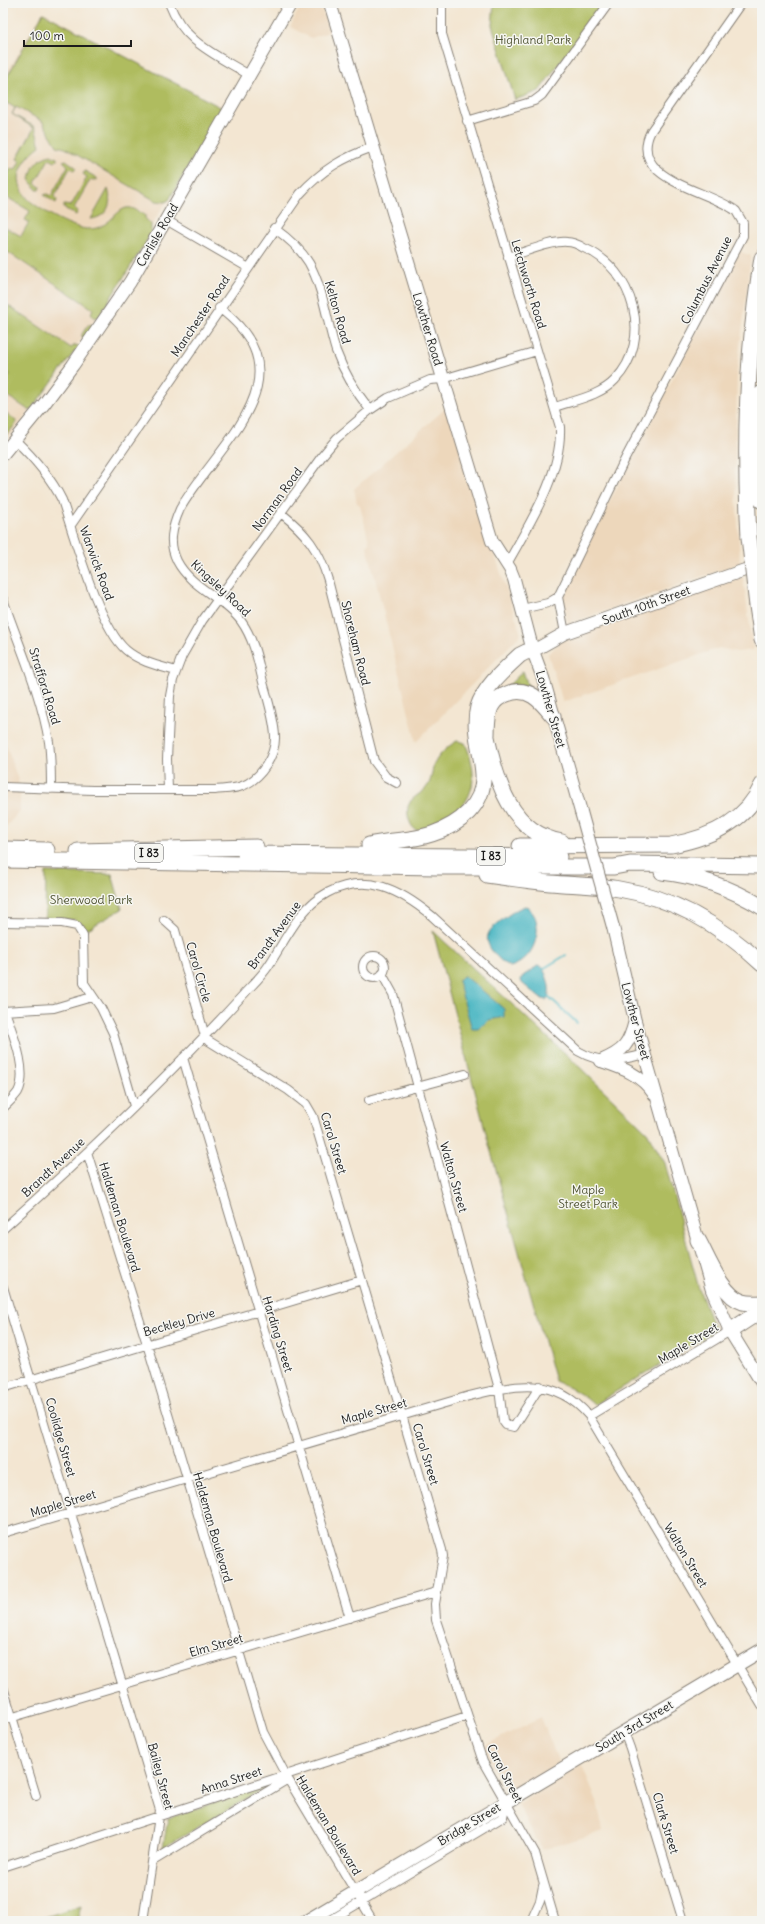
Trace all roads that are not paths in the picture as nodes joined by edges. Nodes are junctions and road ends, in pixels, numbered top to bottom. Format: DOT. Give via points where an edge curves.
graph roads {
  1 [pos="169,3"];
  2 [pos="292,3"];
  3 [pos="330,3"];
  4 [pos="442,3"];
  5 [pos="609,3"];
  6 [pos="741,3"];
  7 [pos="249,75"];
  8 [pos="467,121"];
  9 [pos="373,147"];
  10 [pos="166,220"];
  11 [pos="274,228"];
  12 [pos="508,257"];
  13 [pos="762,258"];
  14 [pos="247,268"];
  15 [pos="219,308"];
  16 [pos="537,350"];
  17 [pos="443,379"];
  18 [pos="762,393"];
  19 [pos="554,407"];
  20 [pos="370,410"];
  21 [pos="15,440"];
  22 [pos="3,454"];
  23 [pos="762,501"];
  24 [pos="281,513"];
  25 [pos="71,525"];
  26 [pos="507,564"];
  27 [pos="762,564"];
  28 [pos="558,597"];
  29 [pos="3,598"];
  30 [pos="218,600"];
  31 [pos="522,609"];
  32 [pos="759,619"];
  33 [pos="565,633"];
  34 [pos="762,640"];
  35 [pos="533,651"];
  36 [pos="176,671"];
  37 [pos="553,716"];
  38 [pos="487,735"];
  39 [pos="397,783"];
  40 [pos="762,785"];
  41 [pos="51,786"];
  42 [pos="3,787"];
  43 [pos="168,790"];
  44 [pos="369,845"];
  45 [pos="586,845"];
  46 [pos="3,849"];
  47 [pos="78,851"];
  48 [pos="762,858"];
  49 [pos="3,861"];
  50 [pos="762,866"];
  51 [pos="438,867"];
  52 [pos="614,867"];
  53 [pos="762,907"];
  54 [pos="164,920"];
  55 [pos="3,922"];
  56 [pos="762,964"];
  57 [pos="382,974"];
  58 [pos="92,997"];
  59 [pos="4,1011"];
  60 [pos="635,1020"];
  61 [pos="205,1037"];
  62 [pos="645,1054"];
  63 [pos="183,1058"];
  64 [pos="601,1061"];
  65 [pos="466,1074"];
  66 [pos="418,1087"];
  67 [pos="369,1100"];
  68 [pos="658,1101"];
  69 [pos="134,1106"];
  70 [pos="3,1108"];
  71 [pos="87,1152"];
  72 [pos="3,1229"];
  73 [pos="698,1240"];
  74 [pos="362,1280"];
  75 [pos="3,1287"];
  76 [pos="762,1303"];
  77 [pos="762,1310"];
  78 [pos="259,1311"];
  79 [pos="730,1331"];
  80 [pos="147,1344"];
  81 [pos="31,1379"];
  82 [pos="762,1383"];
  83 [pos="540,1386"];
  84 [pos="3,1388"];
  85 [pos="499,1389"];
  86 [pos="402,1415"];
  87 [pos="589,1416"];
  88 [pos="299,1445"];
  89 [pos="186,1479"];
  90 [pos="71,1513"];
  91 [pos="3,1533"];
  92 [pos="436,1592"];
  93 [pos="350,1618"];
  94 [pos="762,1650"];
  95 [pos="238,1651"];
  96 [pos="738,1664"];
  97 [pos="122,1686"];
  98 [pos="3,1687"];
  99 [pos="762,1706"];
  100 [pos="467,1716"];
  101 [pos="12,1718"];
  102 [pos="3,1720"];
  103 [pos="624,1732"];
  104 [pos="287,1777"];
  105 [pos="36,1796"];
  106 [pos="506,1802"];
  107 [pos="160,1816"];
  108 [pos="153,1860"];
  109 [pos="3,1867"];
  110 [pos="543,1884"];
  111 [pos="358,1897"];
  112 [pos="143,1921"];
  113 [pos="307,1921"];
  114 [pos="329,1921"];
  115 [pos="373,1921"];
  116 [pos="531,1921"];
  117 [pos="555,1921"];
  118 [pos="683,1921"];
  1 -- 7 [label="street" via="178,23 192,40"];
  2 -- 7 [label="main road, Carlisle Road"];
  3 -- 9 [label="main road, Lowther Road"];
  4 -- 8 [label="street, Letchworth Road" via="442,34"];
  5 -- 8 [label="street" via="542,95 534,101"];
  6 -- 28 [label="street, Columbus Avenue" via="651,131 646,146 648,160 658,172 736,211 743,223 743,236 625,459"];
  7 -- 10 [label="main road, Carlisle Road"];
  8 -- 12 [label="street, Letchworth Road"];
  9 -- 11 [label="street, Manchester Road" via="342,160 320,174 300,194"];
  9 -- 17 [label="main road, Lowther Road"];
  10 -- 14 [label="street"];
  10 -- 21 [label="main road, Carlisle Road" via="104,321"];
  11 -- 14 [label="street, Manchester Road"];
  11 -- 20 [label="street, Kelton Road" via="294,244 309,262 342,367"];
  12 -- 16 [label="street, Letchworth Road"];
  12 -- 19 [label="street" via="559,242 572,243 604,259 621,278 631,298 635,313 635,339 621,374 602,391"];
  13 -- 32 [label="highway, bridge" via="750,346 745,460 749,537"];
  14 -- 15 [label="street, Manchester Road"];
  15 -- 25 [label="street, Manchester Road"];
  15 -- 30 [label="street, Kingsley Road" via="237,322 250,338 258,365 258,388 244,419 180,509 174,521 171,542 182,570"];
  16 -- 17 [label="street, Norman Road"];
  16 -- 19 [label="street, Letchworth Road"];
  17 -- 20 [label="street, Norman Road" via="430,380 388,398"];
  17 -- 26 [label="main road, Lowther Road" via="492,541"];
  18 -- 23 [label="highway"];
  19 -- 26 [label="street, Letchworth Road" via="559,422 560,439 556,462 546,488"];
  20 -- 24 [label="street, Norman Road" via="330,445"];
  21 -- 22 [label="main road, Carlisle Road"];
  21 -- 25 [label="street, Warwick Road" via="38,463 56,488"];
  24 -- 30 [label="street, Norman Road"];
  24 -- 39 [label="street, Shoreham Road" via="307,536 319,554 328,580 374,761 386,777"];
  25 -- 36 [label="street, Warwick Road" via="99,605 118,641 125,649 144,660"];
  26 -- 31 [label="main road, Lowther Road"];
  27 -- 33 [label="main road, South 10th Street"];
  28 -- 31 [label="street" via="548,603"];
  28 -- 33 [label="street"];
  29 -- 41 [label="street, Strafford Road" via="37,694 46,728"];
  30 -- 36 [label="street, Norman Road" via="192,638"];
  30 -- 43 [label="street, Kingsley Road" via="239,618 252,639 274,727 273,751 264,769 243,786 215,790"];
  31 -- 35 [label="main road, Lowther Road"];
  32 -- 34 [label="highway"];
  33 -- 35 [label="main road, South 10th Street"];
  35 -- 37 [label="main road, Lowther Street"];
  35 -- 38 [label="highway" via="490,697 483,717"];
  35 -- 44 [label="highway" via="517,658 490,686 478,707 477,735 483,779 481,793 473,809 457,822 433,834"];
  36 -- 43 [label="street, Norman Road" via="169,705"];
  37 -- 38 [label="highway" via="540,700 529,693 510,692 500,696 491,706"];
  37 -- 60 [label="main road, Lowther Street, bridge" via="581,812"];
  38 -- 45 [label="highway" via="504,793 512,811 519,819 536,833 548,838"];
  40 -- 45 [label="highway" via="746,809 732,821 704,837 671,845"];
  41 -- 42 [label="street, Kingsley Road"];
  41 -- 43 [label="street, Kingsley Road"];
  44 -- 45 [label="highway"];
  44 -- 47 [label="highway"];
  46 -- 47 [label="highway, I 83"];
  47 -- 48 [label="highway, I 83"];
  49 -- 51 [label="highway, I 83"];
  50 -- 52 [label="highway" via="630,864"];
  51 -- 52 [label="highway, I 83"];
  51 -- 56 [label="highway" via="541,882 619,889 640,894 698,916 734,939"];
  52 -- 53 [label="highway, I 83" via="623,871 654,871 696,878 735,892"];
  54 -- 61 [label="street, Carol Circle" via="174,930"];
  55 -- 58 [label="street" via="62,923 77,926 84,940 84,983"];
  57 -- 66 [label="street, Walton Street" via="392,994"];
  58 -- 59 [label="street" via="54,1008"];
  58 -- 69 [label="street" via="101,1008 113,1033"];
  59 -- 70 [label="street" via="17,1049 21,1075 17,1093"];
  60 -- 62 [label="main road, Lowther Street"];
  60 -- 64 [label="main road" via="627,1044 622,1050"];
  61 -- 63 [label="street, Brandt Avenue"];
  61 -- 64 [label="street, Brandt Avenue" via="265,971 289,932 313,902 339,888 367,884 389,888 414,901 578,1052"];
  61 -- 74 [label="street, Carol Street" via="288,1090 309,1107"];
  62 -- 64 [label="street, Brandt Avenue"];
  62 -- 68 [label="main road, Lowther Street"];
  63 -- 69 [label="street, Brandt Avenue"];
  63 -- 78 [label="street, Harding Street"];
  64 -- 68 [label="main road" via="634,1074 647,1084"];
  65 -- 66 [label="street"];
  66 -- 67 [label="street"];
  66 -- 85 [label="street, Walton Street"];
  68 -- 73 [label="main road, Lowther Street"];
  69 -- 71 [label="street, Brandt Avenue"];
  71 -- 72 [label="street, Brandt Avenue"];
  71 -- 80 [label="street, Haldeman Boulevard"];
  73 -- 76 [label="highway" via="724,1287 733,1296 742,1302"];
  73 -- 79 [label="main road, Lowther Street" via="712,1290"];
  74 -- 78 [label="street, Beckley Drive"];
  74 -- 86 [label="street, Carol Street"];
  75 -- 81 [label="street, Coolidge Street"];
  77 -- 79 [label="highway"];
  78 -- 80 [label="street, Beckley Drive"];
  78 -- 88 [label="street, Harding Street"];
  79 -- 82 [label="main road, Lowther Street"];
  79 -- 87 [label="street, Maple Street"];
  80 -- 81 [label="street, Beckley Drive"];
  80 -- 89 [label="street, Haldeman Boulevard"];
  81 -- 84 [label="street, Beckley Drive"];
  81 -- 90 [label="street, Coolidge Street"];
  83 -- 85 [label="street, Maple Street"];
  83 -- 85 [label="street, Walton Street" via="514,1426 510,1427 503,1421"];
  83 -- 87 [label="street, Maple Street" via="566,1396"];
  85 -- 86 [label="street, Maple Street"];
  86 -- 88 [label="street, Maple Street"];
  86 -- 92 [label="street, Carol Street" via="442,1550"];
  87 -- 96 [label="street, Walton Street"];
  88 -- 89 [label="street, Maple Street"];
  88 -- 93 [label="street, Harding Street"];
  89 -- 90 [label="street, Maple Street"];
  89 -- 95 [label="street, Haldeman Boulevard"];
  90 -- 91 [label="street, Maple Street"];
  90 -- 97 [label="street, Coolidge Street"];
  92 -- 93 [label="street, Elm Street"];
  92 -- 100 [label="street, Carol Street" via="436,1620"];
  93 -- 95 [label="street, Elm Street"];
  94 -- 96 [label="main road, South 3rd Street"];
  95 -- 97 [label="street, Elm Street"];
  95 -- 104 [label="street, Haldeman Boulevard" via="263,1732"];
  96 -- 99 [label="street, Walton Street"];
  96 -- 103 [label="main road, South 3rd Street"];
  97 -- 101 [label="street, Elm Street"];
  97 -- 107 [label="street, Bailey Street"];
  98 -- 101 [label="street"];
  100 -- 104 [label="street, Anna Street"];
  100 -- 106 [label="street, Carol Street" via="483,1762"];
  101 -- 102 [label="street, Elm Street"];
  101 -- 105 [label="street"];
  103 -- 106 [label="main road, South 3rd Street"];
  103 -- 118 [label="street, Clark Street"];
  104 -- 107 [label="street, Anna Street"];
  104 -- 108 [label="street, Anna Street"];
  104 -- 111 [label="street, Haldeman Boulevard"];
  106 -- 110 [label="street, Carol Street" via="535,1853"];
  106 -- 111 [label="main road, Bridge Street"];
  107 -- 108 [label="street, Bailey Street"];
  107 -- 109 [label="street, Anna Street"];
  108 -- 112 [label="street, Bailey Street"];
  110 -- 116 [label="street" via="540,1901"];
  110 -- 117 [label="street, Carol Street"];
  111 -- 113 [label="main road, Bridge Street"];
  111 -- 114 [label="street, Bridge Street"];
  111 -- 115 [label="street, Haldeman Boulevard"];
}
